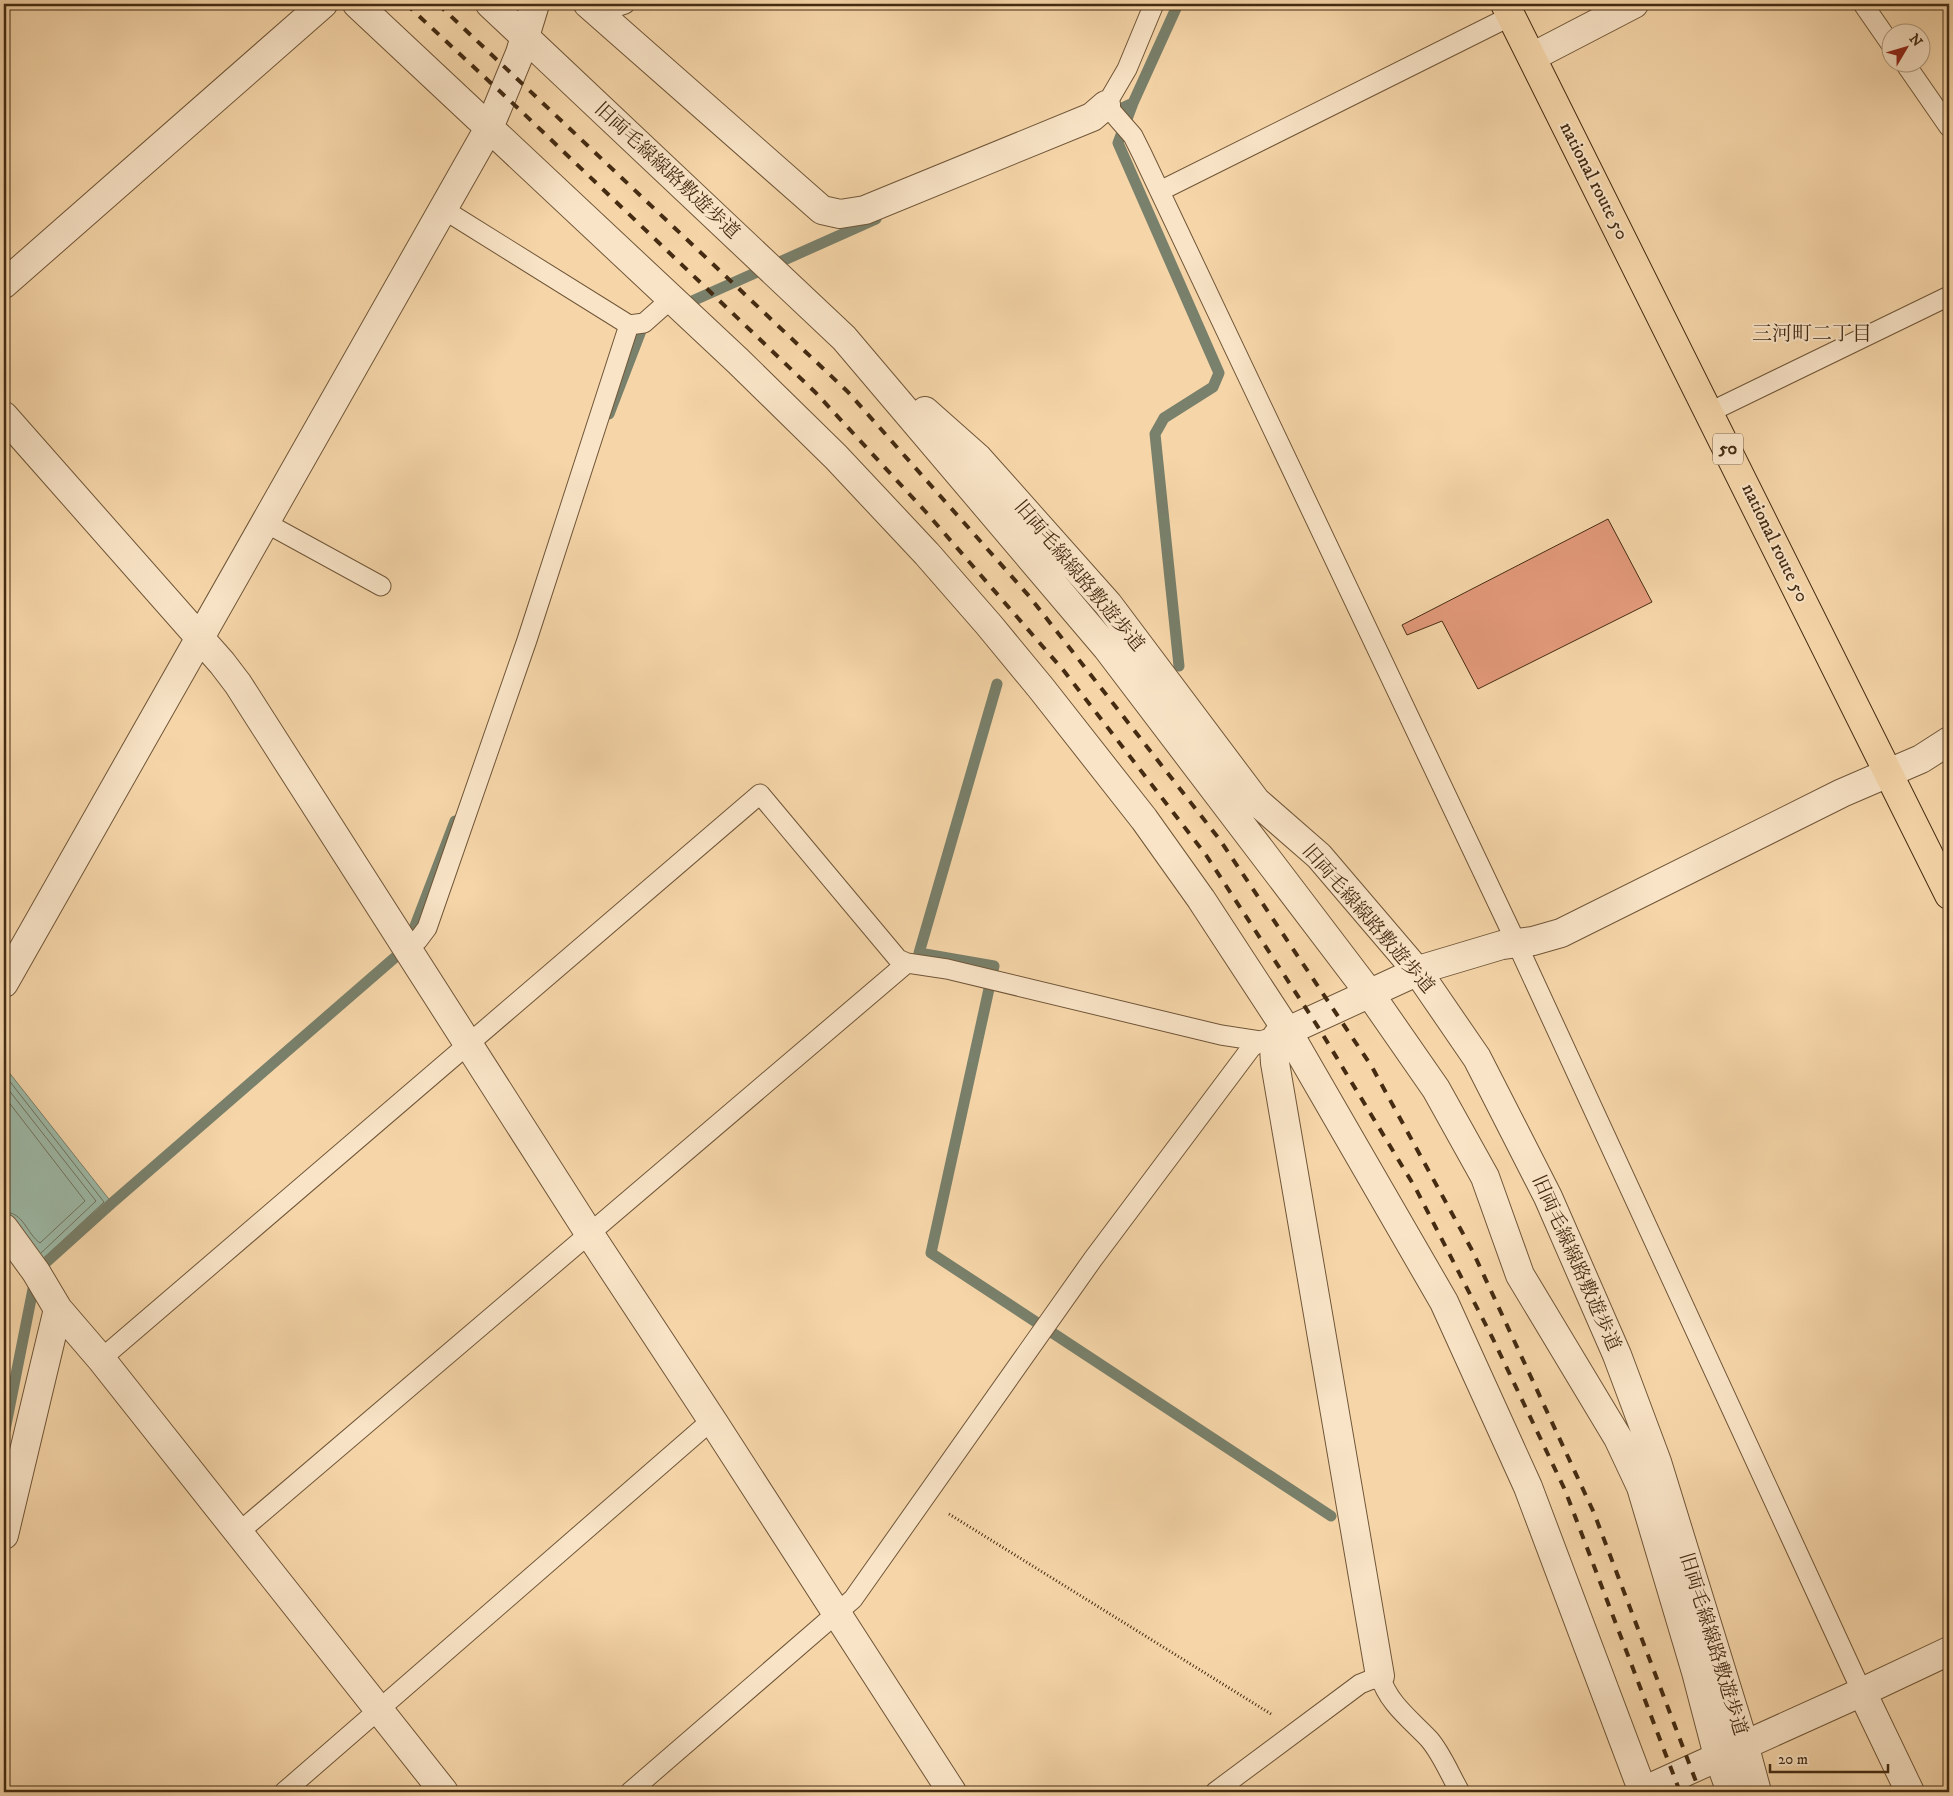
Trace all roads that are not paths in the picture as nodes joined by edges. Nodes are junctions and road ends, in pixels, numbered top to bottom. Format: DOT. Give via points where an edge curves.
graph roads {
  1 [pos="323,4"];
  2 [pos="358,4"];
  3 [pos="490,4"];
  4 [pos="535,4"];
  5 [pos="1154,4"];
  6 [pos="1634,4"];
  7 [pos="1863,4"];
  8 [pos="606,9"];
  9 [pos="1508,10"];
  10 [pos="1880,29"];
  11 [pos="525,36"];
  12 [pos="1532,56"];
  13 [pos="1911,72"];
  14 [pos="1106,105"];
  15 [pos="1949,127"];
  16 [pos="489,128"];
  17 [pos="1160,191"];
  18 [pos="443,209"];
  19 [pos="4,284"];
  20 [pos="1949,296"];
  21 [pos="671,299"];
  22 [pos="629,325"];
  23 [pos="844,338"];
  24 [pos="1710,412"];
  25 [pos="4,416"];
  26 [pos="266,523"];
  27 [pos="381,586"];
  28 [pos="200,638"];
  29 [pos="1949,742"];
  30 [pos="1889,771"];
  31 [pos="1949,895"];
  32 [pos="1517,944"];
  33 [pos="407,947"];
  34 [pos="907,964"];
  35 [pos="1418,972"];
  36 [pos="4,983"];
  37 [pos="1370,994"];
  38 [pos="1275,1036"];
  39 [pos="470,1045"];
  40 [pos="4,1228"];
  41 [pos="589,1233"];
  42 [pos="58,1309"];
  43 [pos="101,1359"];
  44 [pos="712,1420"];
  45 [pos="238,1533"];
  46 [pos="4,1535"];
  47 [pos="837,1614"];
  48 [pos="1949,1651"];
  49 [pos="1380,1676"];
  50 [pos="1862,1692"];
  51 [pos="378,1710"];
  52 [pos="1744,1744"];
  53 [pos="1718,1756"];
  54 [pos="284,1792"];
  55 [pos="444,1792"];
  56 [pos="630,1792"];
  57 [pos="952,1792"];
  58 [pos="1215,1792"];
  59 [pos="1460,1792"];
  60 [pos="1642,1792"];
  61 [pos="1731,1792"];
  62 [pos="1757,1792"];
  63 [pos="1910,1792"];
  1 -- 19 [label="street"];
  2 -- 16 [label="street"];
  3 -- 11 [label="street, 旧両毛線線路敷遊歩道"];
  4 -- 11 [label="street"];
  5 -- 14 [label="lane" via="1126,69"];
  6 -- 12 [label="street"];
  7 -- 10 [label="lane"];
  8 -- 14 [label="street" via="822,210 840,214 864,210 1083,121"];
  9 -- 12 [label="highway, national route 50 / 50"];
  9 -- 17 [label="lane"];
  11 -- 16 [label="street"];
  11 -- 23 [label="street, 旧両毛線線路敷遊歩道"];
  12 -- 24 [label="highway, national route 50 / 50"];
  13 -- 15 [label="lane"];
  14 -- 17 [label="lane" via="1133,136"];
  16 -- 18 [label="street"];
  16 -- 21 [label="street"];
  17 -- 32 [label="lane"];
  18 -- 22 [label="lane"];
  18 -- 26 [label="street"];
  20 -- 24 [label="lane"];
  21 -- 22 [label="lane" via="644,323"];
  21 -- 38 [label="street" via="836,457 926,554 1041,688 1144,819 1206,907"];
  22 -- 33 [label="lane" via="527,640 427,928 418,940"];
  23 -- 35 [label="street, 旧両毛線線路敷遊歩道" via="978,458 1108,604 1256,801 1319,856"];
  23 -- 37 [label="street, 旧両毛線線路敷遊歩道" via="1107,648"];
  24 -- 30 [label="highway, national route 50 / 50"];
  25 -- 28 [label="street"];
  26 -- 27 [label="lane"];
  26 -- 28 [label="street"];
  28 -- 33 [label="street" via="254,707"];
  28 -- 36 [label="street"];
  29 -- 30 [label="street" via="1921,759"];
  30 -- 31 [label="highway, national route 50 / 50"];
  30 -- 32 [label="street" via="1561,933"];
  32 -- 35 [label="street" via="1502,945"];
  32 -- 50 [label="lane"];
  33 -- 39 [label="street"];
  34 -- 38 [label="lane" via="947,969 1221,1036"];
  34 -- 39 [label="lane" via="898,959 760,794"];
  34 -- 41 [label="lane"];
  35 -- 37 [label="street"];
  35 -- 52 [label="street, 旧両毛線線路敷遊歩道" via="1477,1058 1548,1197 1617,1355 1657,1462"];
  37 -- 38 [label="street"];
  37 -- 53 [label="street, 旧両毛線線路敷遊歩道" via="1436,1089 1485,1178 1520,1275 1618,1438 1641,1487"];
  38 -- 47 [label="lane" via="1251,1048 1093,1259 853,1599"];
  38 -- 49 [label="street" via="1275,1063"];
  38 -- 60 [label="street" via="1444,1302 1528,1487"];
  39 -- 41 [label="street"];
  39 -- 43 [label="lane"];
  40 -- 42 [label="street"];
  41 -- 44 [label="street"];
  41 -- 45 [label="lane"];
  42 -- 43 [label="street"];
  42 -- 46 [label="street"];
  43 -- 45 [label="street"];
  44 -- 47 [label="street"];
  44 -- 51 [label="lane"];
  45 -- 51 [label="street"];
  47 -- 56 [label="lane"];
  47 -- 57 [label="street"];
  48 -- 50 [label="street"];
  49 -- 58 [label="lane" via="1360,1684"];
  49 -- 59 [label="lane" via="1394,1703 1430,1740"];
  50 -- 52 [label="street"];
  50 -- 63 [label="street"];
  51 -- 54 [label="lane"];
  51 -- 55 [label="street"];
  52 -- 53 [label="street"];
  52 -- 62 [label="street, 旧両毛線線路敷遊歩道"];
  53 -- 60 [label="street"];
  53 -- 61 [label="street, 旧両毛線線路敷遊歩道"];
}
